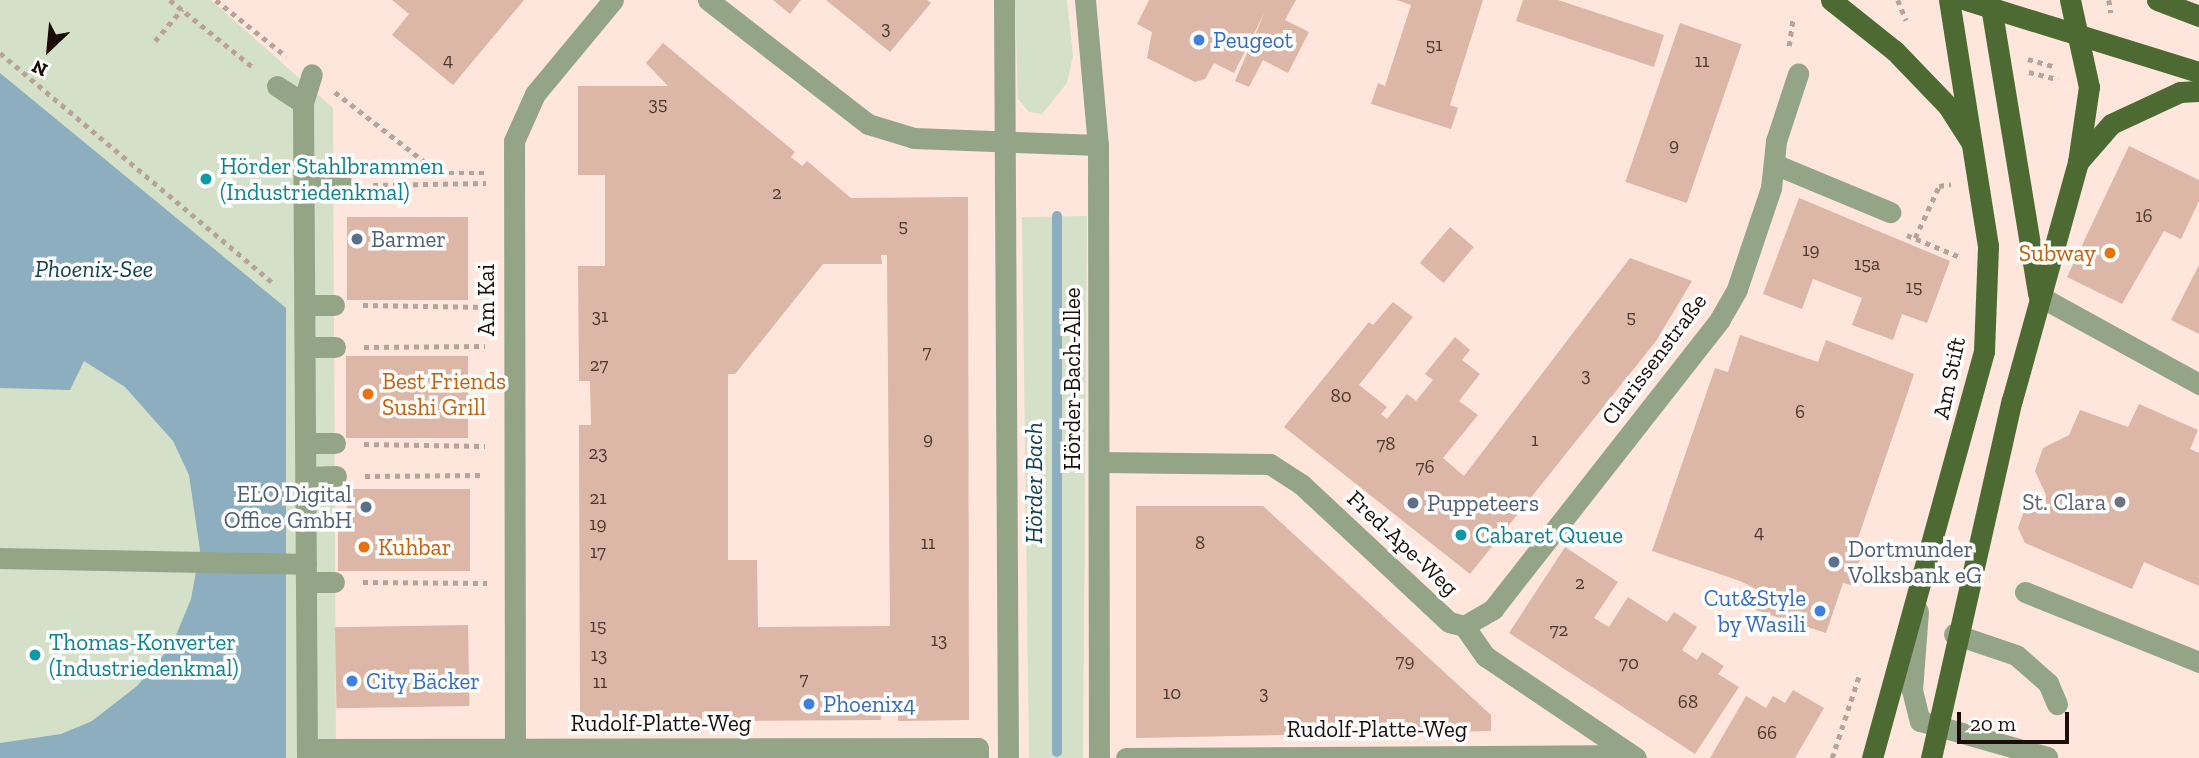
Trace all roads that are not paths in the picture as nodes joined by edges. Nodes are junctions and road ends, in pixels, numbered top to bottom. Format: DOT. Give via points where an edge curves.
graph roads {
  1 [pos="613,0"];
  2 [pos="708,0"];
  3 [pos="1004,0"];
  4 [pos="1085,0"];
  5 [pos="1831,0"];
  6 [pos="1949,0"];
  7 [pos="1966,0"];
  8 [pos="2070,0"];
  9 [pos="2157,0"];
  10 [pos="1991,3"];
  11 [pos="2199,16"];
  12 [pos="2080,31"];
  13 [pos="2199,72"];
  14 [pos="312,74"];
  15 [pos="1798,74"];
  16 [pos="277,86"];
  17 [pos="2199,91"];
  18 [pos="303,103"];
  19 [pos="1000,143"];
  20 [pos="1098,145"];
  21 [pos="1976,150"];
  22 [pos="2078,162"];
  23 [pos="1774,164"];
  24 [pos="305,186"];
  25 [pos="344,186"];
  26 [pos="1891,212"];
  27 [pos="2039,296"];
  28 [pos="306,305"];
  29 [pos="334,305"];
  30 [pos="307,347"];
  31 [pos="335,347"];
  32 [pos="2199,384"];
  33 [pos="307,443"];
  34 [pos="335,443"];
  35 [pos="1099,462"];
  36 [pos="336,476"];
  37 [pos="307,477"];
  38 [pos="0,558"];
  39 [pos="306,573"];
  40 [pos="334,582"];
  41 [pos="1921,584"];
  42 [pos="2025,592"];
  43 [pos="1464,626"];
  44 [pos="1954,635"];
  45 [pos="2199,662"];
  46 [pos="2057,704"];
  47 [pos="1936,727"];
  48 [pos="307,753"];
  49 [pos="515,754"];
  50 [pos="1634,756"];
  51 [pos="2048,757"];
  52 [pos="978,758"];
  53 [pos="1009,758"];
  54 [pos="1099,758"];
  55 [pos="1126,758"];
  56 [pos="1872,758"];
  57 [pos="1931,758"];
  1 -- 49 [label="street, Am Kai" via="535,94 514,141"];
  2 -- 19 [label="street" via="868,124 914,138"];
  3 -- 19 [label="street"];
  4 -- 20 [label="street, Hörder-Bach-Allee"];
  5 -- 21 [label="main road" via="1895,51 1948,106"];
  6 -- 21 [label="main road, Am Stift"];
  7 -- 10 [label="main road"];
  8 -- 12 [label="main road"];
  9 -- 11 [label="main road"];
  10 -- 12 [label="main road"];
  10 -- 27 [label="main road"];
  12 -- 13 [label="main road"];
  12 -- 22 [label="main road" via="2089,87"];
  14 -- 18 [label="street"];
  15 -- 23 [label="street, Clarissenstraße"];
  16 -- 18 [label="street"];
  17 -- 22 [label="main road" via="2171,96 2111,124"];
  18 -- 24 [label="street"];
  19 -- 20 [label="street"];
  19 -- 53 [label="street"];
  20 -- 35 [label="street, Hörder-Bach-Allee"];
  21 -- 41 [label="main road, Am Stift" via="1989,265 1984,351"];
  22 -- 27 [label="main road"];
  23 -- 26 [label="street"];
  23 -- 43 [label="street, Clarissenstraße" via="1737,289 1720,319 1493,610"];
  24 -- 25 [label="street"];
  24 -- 28 [label="street"];
  27 -- 32 [label="street"];
  27 -- 44 [label="main road"];
  28 -- 29 [label="street"];
  28 -- 30 [label="street"];
  30 -- 31 [label="street"];
  30 -- 33 [label="street"];
  33 -- 34 [label="street"];
  33 -- 37 [label="street"];
  35 -- 43 [label="street, Fred-Ape-Weg" via="1270,464 1301,484 1449,622"];
  35 -- 54 [label="street, Hörder-Bach-Allee"];
  36 -- 37 [label="street"];
  37 -- 39 [label="street"];
  38 -- 39 [label="street" via="284,565"];
  39 -- 40 [label="street"];
  39 -- 48 [label="street"];
  41 -- 47 [label="street" via="1912,690 1920,720"];
  41 -- 56 [label="main road, Am Stift"];
  42 -- 45 [label="street"];
  43 -- 50 [label="street, Fred-Ape-Weg" via="1485,656"];
  44 -- 46 [label="street" via="2025,661 2048,683"];
  44 -- 47 [label="main road"];
  47 -- 51 [label="street"];
  47 -- 57 [label="main road"];
  48 -- 49 [label="street, Rudolf-Platte-Weg"];
  49 -- 52 [label="street, Rudolf-Platte-Weg" via="978,748"];
  50 -- 55 [label="street, Rudolf-Platte-Weg"];
}
